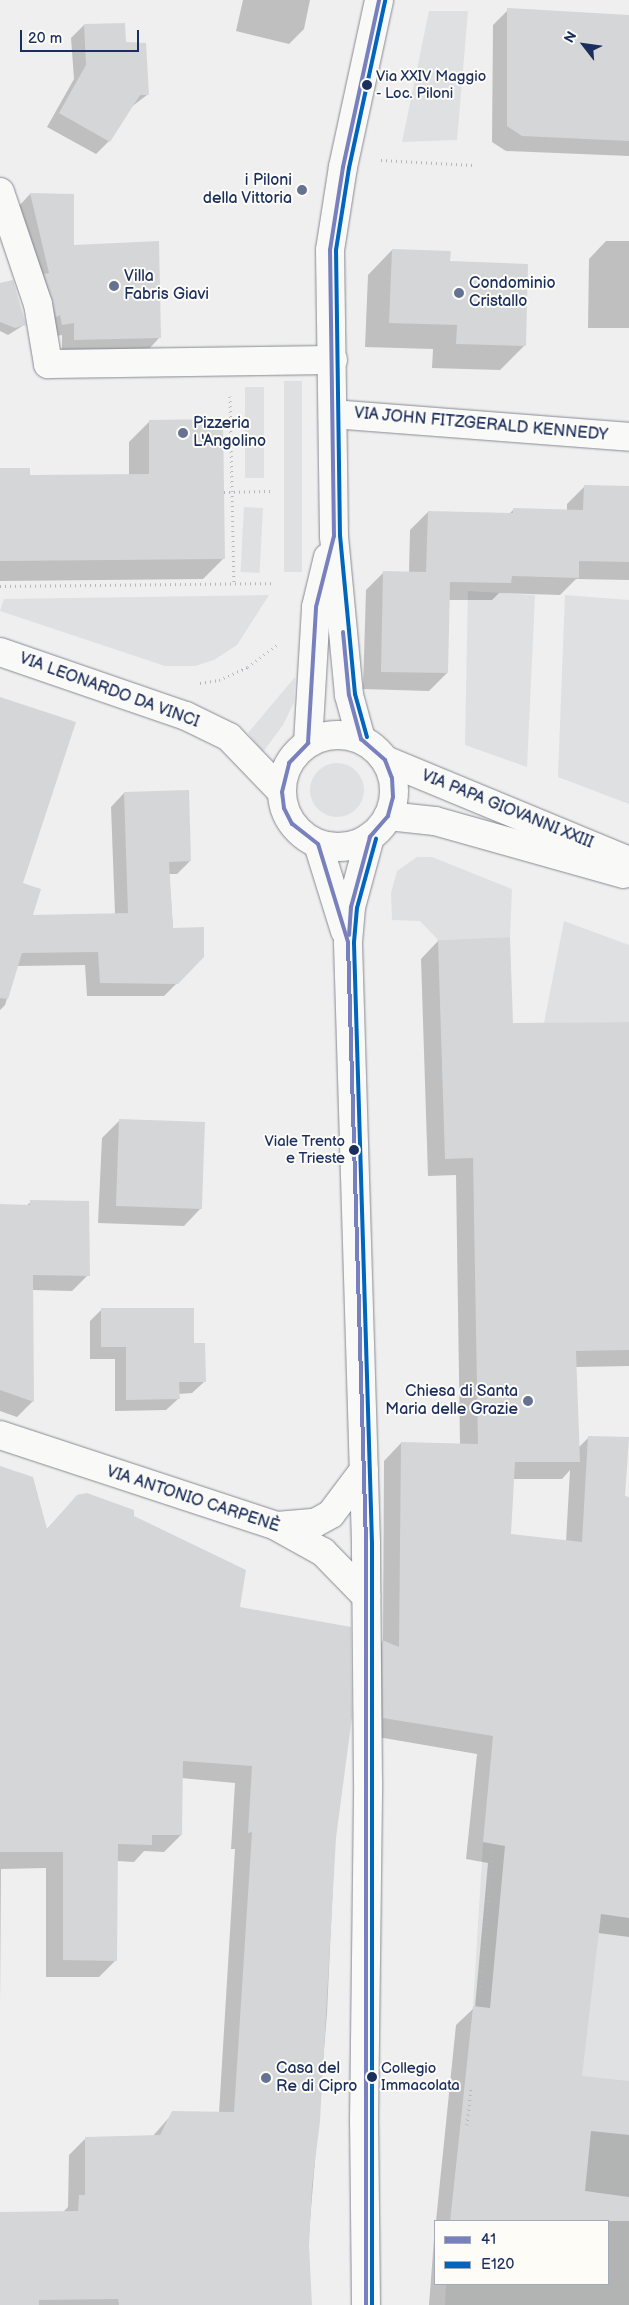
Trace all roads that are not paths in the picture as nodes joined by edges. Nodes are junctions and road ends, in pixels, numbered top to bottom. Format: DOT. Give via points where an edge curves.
graph roads {
  1 [pos="379,0"];
  2 [pos="0,192"];
  3 [pos="333,360"];
  4 [pos="333,414"];
  5 [pos="629,437"];
  6 [pos="334,536"];
  7 [pos="0,652"];
  8 [pos="361,740"];
  9 [pos="308,743"];
  10 [pos="385,760"];
  11 [pos="282,792"];
  12 [pos="388,816"];
  13 [pos="370,836"];
  14 [pos="318,844"];
  15 [pos="629,861"];
  16 [pos="629,875"];
  17 [pos="348,942"];
  18 [pos="0,1435"];
  19 [pos="364,1470"];
  20 [pos="276,1526"];
  21 [pos="366,1596"];
  22 [pos="366,2305"];
  1 -- 3 [label="street" via="343,167 330,250"];
  2 -- 3 [label="street" via="38,304 48,364"];
  3 -- 4 [label="street"];
  4 -- 5 [label="street, VIA JOHN FITZGERALD KENNEDY"];
  4 -- 6 [label="street"];
  6 -- 8 [label="street" via="349,695"];
  6 -- 9 [label="street" via="316,607"];
  7 -- 11 [label="street, VIA LEONARDO DA VINCI" via="186,716 229,737"];
  8 -- 9 [label="street" via="344,735 325,736"];
  8 -- 10 [label="street"];
  9 -- 11 [label="street" via="289,763"];
  10 -- 12 [label="street" via="392,778 393,797"];
  10 -- 15 [label="street, VIA PAPA GIOVANNI XXIII"];
  11 -- 14 [label="street" via="284,808 292,824"];
  12 -- 13 [label="street"];
  12 -- 16 [label="street, VIA PAPA GIOVANNI XXIII" via="435,821"];
  13 -- 14 [label="street" via="344,846"];
  13 -- 17 [label="street" via="351,907"];
  14 -- 17 [label="street"];
  17 -- 19 [label="street"];
  18 -- 20 [label="street, VIA ANTONIO CARPENÈ"];
  19 -- 20 [label="street" via="331,1514 315,1523"];
  19 -- 21 [label="street"];
  20 -- 21 [label="street, VIA ANTONIO CARPENÈ" via="323,1552"];
  21 -- 22 [label="street"];
}
